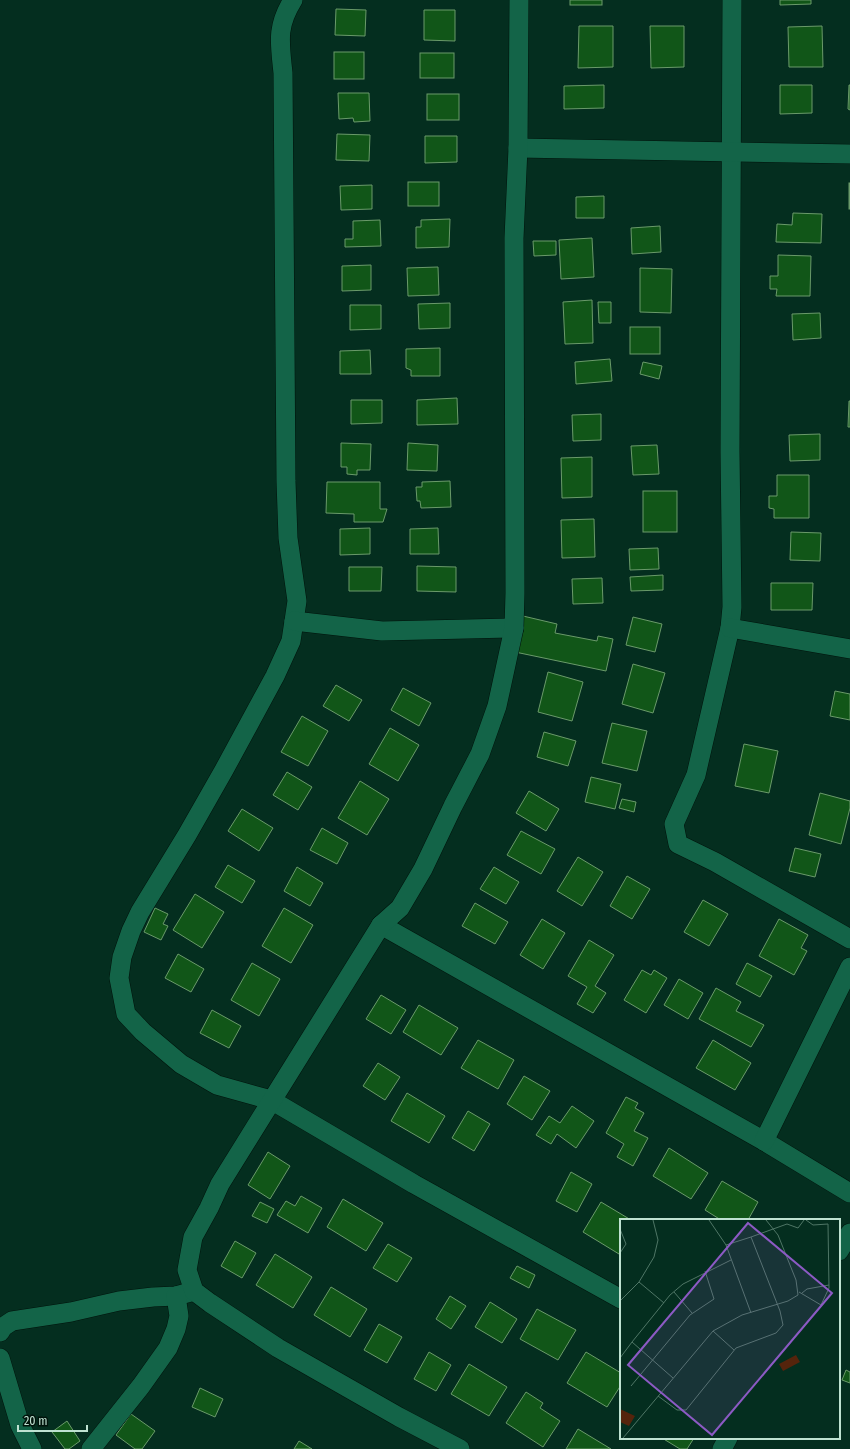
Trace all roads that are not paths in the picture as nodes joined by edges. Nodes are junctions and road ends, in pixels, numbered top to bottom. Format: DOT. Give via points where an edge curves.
graph roads {
  1 [pos="293,0"];
  2 [pos="519,0"];
  3 [pos="732,0"];
  4 [pos="518,148"];
  5 [pos="731,151"];
  6 [pos="850,154"];
  7 [pos="294,621"];
  8 [pos="514,628"];
  9 [pos="730,628"];
  10 [pos="850,649"];
  11 [pos="381,925"];
  12 [pos="850,939"];
  13 [pos="850,967"];
  14 [pos="271,1100"];
  15 [pos="764,1141"];
  16 [pos="850,1192"];
  17 [pos="850,1233"];
  18 [pos="840,1249"];
  19 [pos="194,1291"];
  20 [pos="176,1296"];
  21 [pos="620,1298"];
  22 [pos="0,1332"];
  23 [pos="0,1358"];
  24 [pos="727,1439"];
  25 [pos="32,1449"];
  26 [pos="91,1449"];
  27 [pos="460,1449"];
  28 [pos="722,1449"];
  1 -- 7 [label="street" via="281,25 280,41 283,73 286,481 288,538 297,601"];
  2 -- 4 [label="street"];
  3 -- 5 [label="street"];
  4 -- 5 [label="street"];
  4 -- 8 [label="street" via="514,238"];
  5 -- 6 [label="street"];
  5 -- 9 [label="street"];
  7 -- 8 [label="street" via="382,631"];
  7 -- 14 [label="street" via="291,641 274,676 187,835 140,912 122,957 119,978 126,1014 181,1064 217,1085"];
  8 -- 11 [label="street" via="498,706 480,754 423,870 400,908"];
  9 -- 10 [label="street"];
  9 -- 12 [label="street" via="696,775 674,824 678,844 715,862"];
  11 -- 14 [label="street"];
  11 -- 15 [label="street"];
  13 -- 15 [label="street"];
  14 -- 19 [label="street" via="220,1184 193,1237 187,1270"];
  14 -- 21 [label="street" via="414,1184"];
  15 -- 16 [label="street"];
  17 -- 18 [label="street"];
  19 -- 20 [label="street"];
  19 -- 27 [label="street" via="278,1348"];
  20 -- 22 [label="street" via="153,1296 71,1312 12,1320"];
  20 -- 26 [label="street" via="179,1316 168,1348"];
  23 -- 25 [label="street" via="20,1425"];
  24 -- 28 [label="street"];
}
